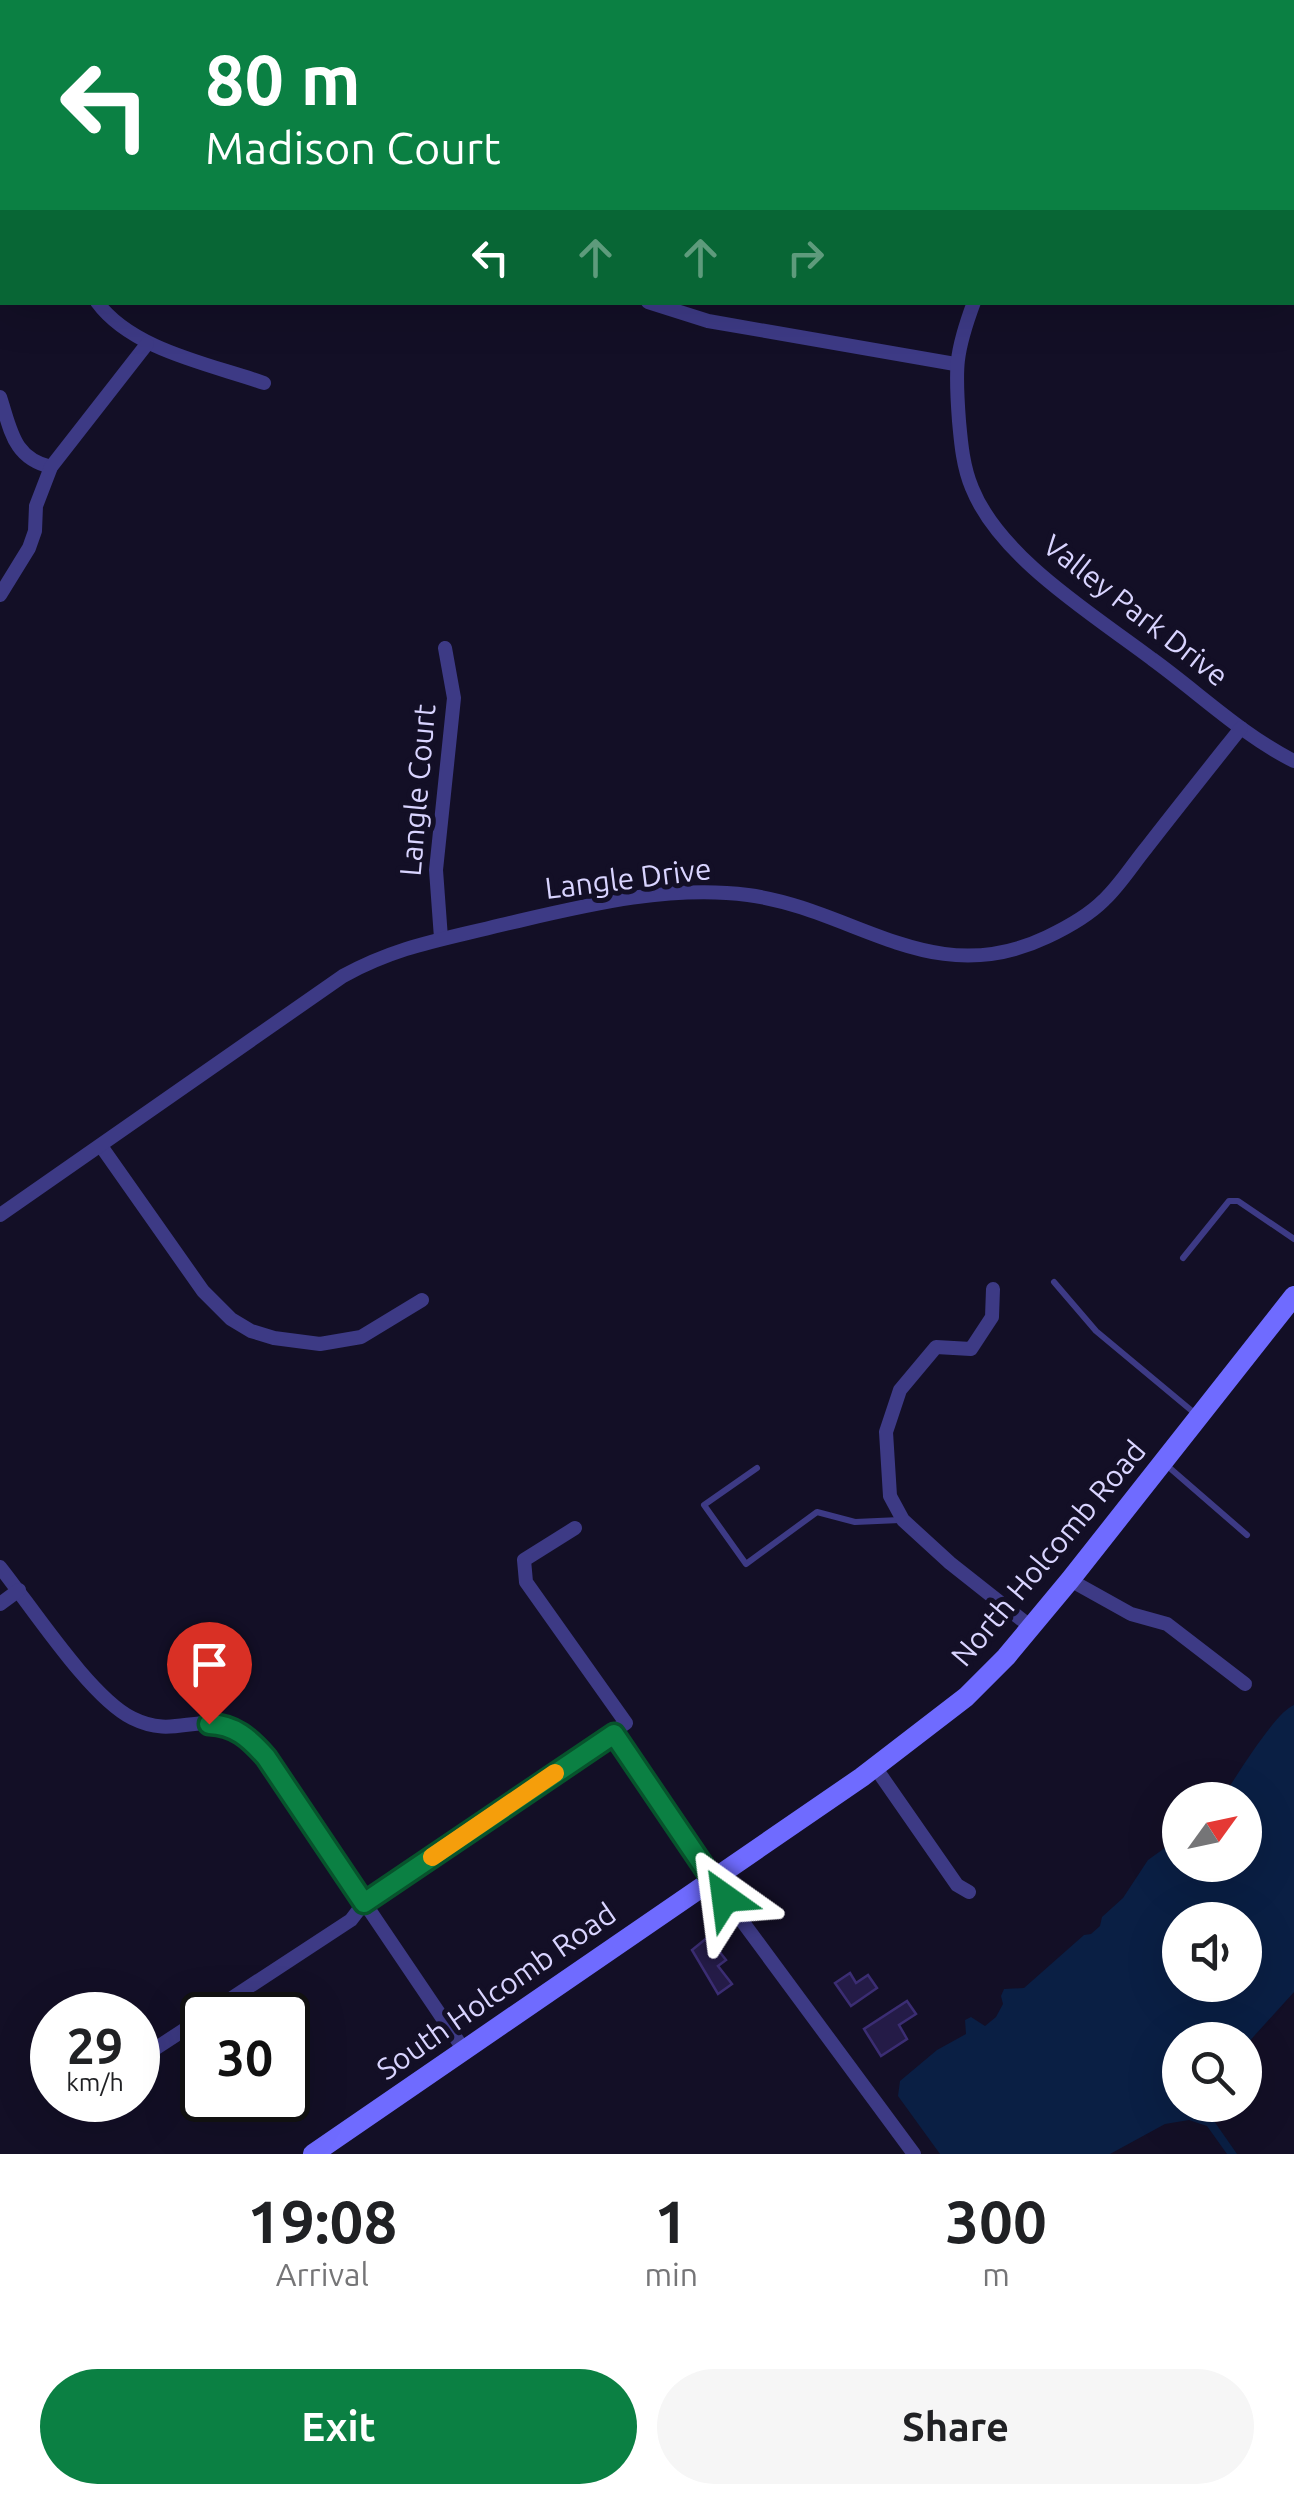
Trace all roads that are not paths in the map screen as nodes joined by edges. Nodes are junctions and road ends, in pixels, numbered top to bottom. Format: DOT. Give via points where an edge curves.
graph roads {
  1 [pos="99,305"];
  2 [pos="658,305"];
  3 [pos="973,305"];
  4 [pos="147,344"];
  5 [pos="955,364"];
  6 [pos="264,384"];
  7 [pos="0,397"];
  8 [pos="50,467"];
  9 [pos="0,594"];
  10 [pos="445,648"];
  11 [pos="1241,728"];
  12 [pos="1294,761"];
  13 [pos="440,938"];
  14 [pos="101,1146"];
  15 [pos="0,1215"];
  16 [pos="1294,1238"];
  17 [pos="1183,1258"];
  18 [pos="1054,1282"];
  19 [pos="994,1290"];
  20 [pos="1294,1296"];
  21 [pos="422,1300"];
  22 [pos="1198,1417"];
  23 [pos="1163,1462"];
  24 [pos="757,1468"];
  25 [pos="903,1520"];
  26 [pos="576,1528"];
  27 [pos="1247,1535"];
  28 [pos="0,1567"];
  29 [pos="1070,1580"];
  30 [pos="19,1590"];
  31 [pos="0,1604"];
  32 [pos="1032,1627"];
  33 [pos="1245,1684"];
  34 [pos="614,1734"];
  35 [pos="875,1767"];
  36 [pos="712,1878"];
  37 [pos="969,1892"];
  38 [pos="364,1903"];
  39 [pos="241,1992"];
  40 [pos="464,2050"];
  41 [pos="314,2154"];
  42 [pos="914,2154"];
  1 -- 4 [label="street"];
  2 -- 5 [label="street"];
  3 -- 5 [label="street, Valley Park Drive"];
  4 -- 6 [label="street"];
  4 -- 8 [label="street"];
  5 -- 11 [label="street, Valley Park Drive" via="961,448 972,490 997,529 1036,570"];
  7 -- 8 [label="street" via="19,448 30,462"];
  8 -- 9 [label="street" via="30,548"];
  10 -- 13 [label="street, Langle Court" via="454,698 436,870"];
  11 -- 12 [label="street, Valley Park Drive"];
  11 -- 13 [label="street, Langle Drive" via="1104,900 1047,938 1010,951 918,952 776,901 717,892 565,910"];
  13 -- 14 [label="street, Langle Drive" via="343,976"];
  14 -- 15 [label="street, Langle Drive"];
  14 -- 21 [label="street" via="203,1291 251,1331 320,1344 361,1337"];
  16 -- 17 [label="lane" via="1228,1201"];
  18 -- 22 [label="lane" via="1096,1331"];
  19 -- 25 [label="street" via="992,1317 971,1349 936,1347 900,1390 886,1432 890,1496"];
  20 -- 22 [label="street, North Holcomb Road"];
  22 -- 23 [label="street, North Holcomb Road"];
  23 -- 27 [label="lane"];
  23 -- 29 [label="street, North Holcomb Road"];
  24 -- 25 [label="lane" via="704,1506 746,1564 817,1512 856,1522"];
  25 -- 32 [label="street"];
  26 -- 34 [label="street" via="524,1560 526,1582 626,1723"];
  28 -- 30 [label="street"];
  29 -- 32 [label="street, North Holcomb Road"];
  29 -- 33 [label="street" via="1131,1614 1166,1624"];
  30 -- 31 [label="street"];
  30 -- 38 [label="street" via="86,1677 127,1716 151,1727 226,1724 248,1738"];
  32 -- 35 [label="street, North Holcomb Road" via="966,1697"];
  34 -- 36 [label="street"];
  34 -- 38 [label="street"];
  35 -- 36 [label="street, North Holcomb Road"];
  35 -- 37 [label="street" via="957,1886"];
  36 -- 40 [label="street, South Holcomb Road"];
  36 -- 42 [label="street"];
  38 -- 39 [label="street" via="351,1920"];
  38 -- 40 [label="street"];
  40 -- 41 [label="street, South Holcomb Road"];
}
